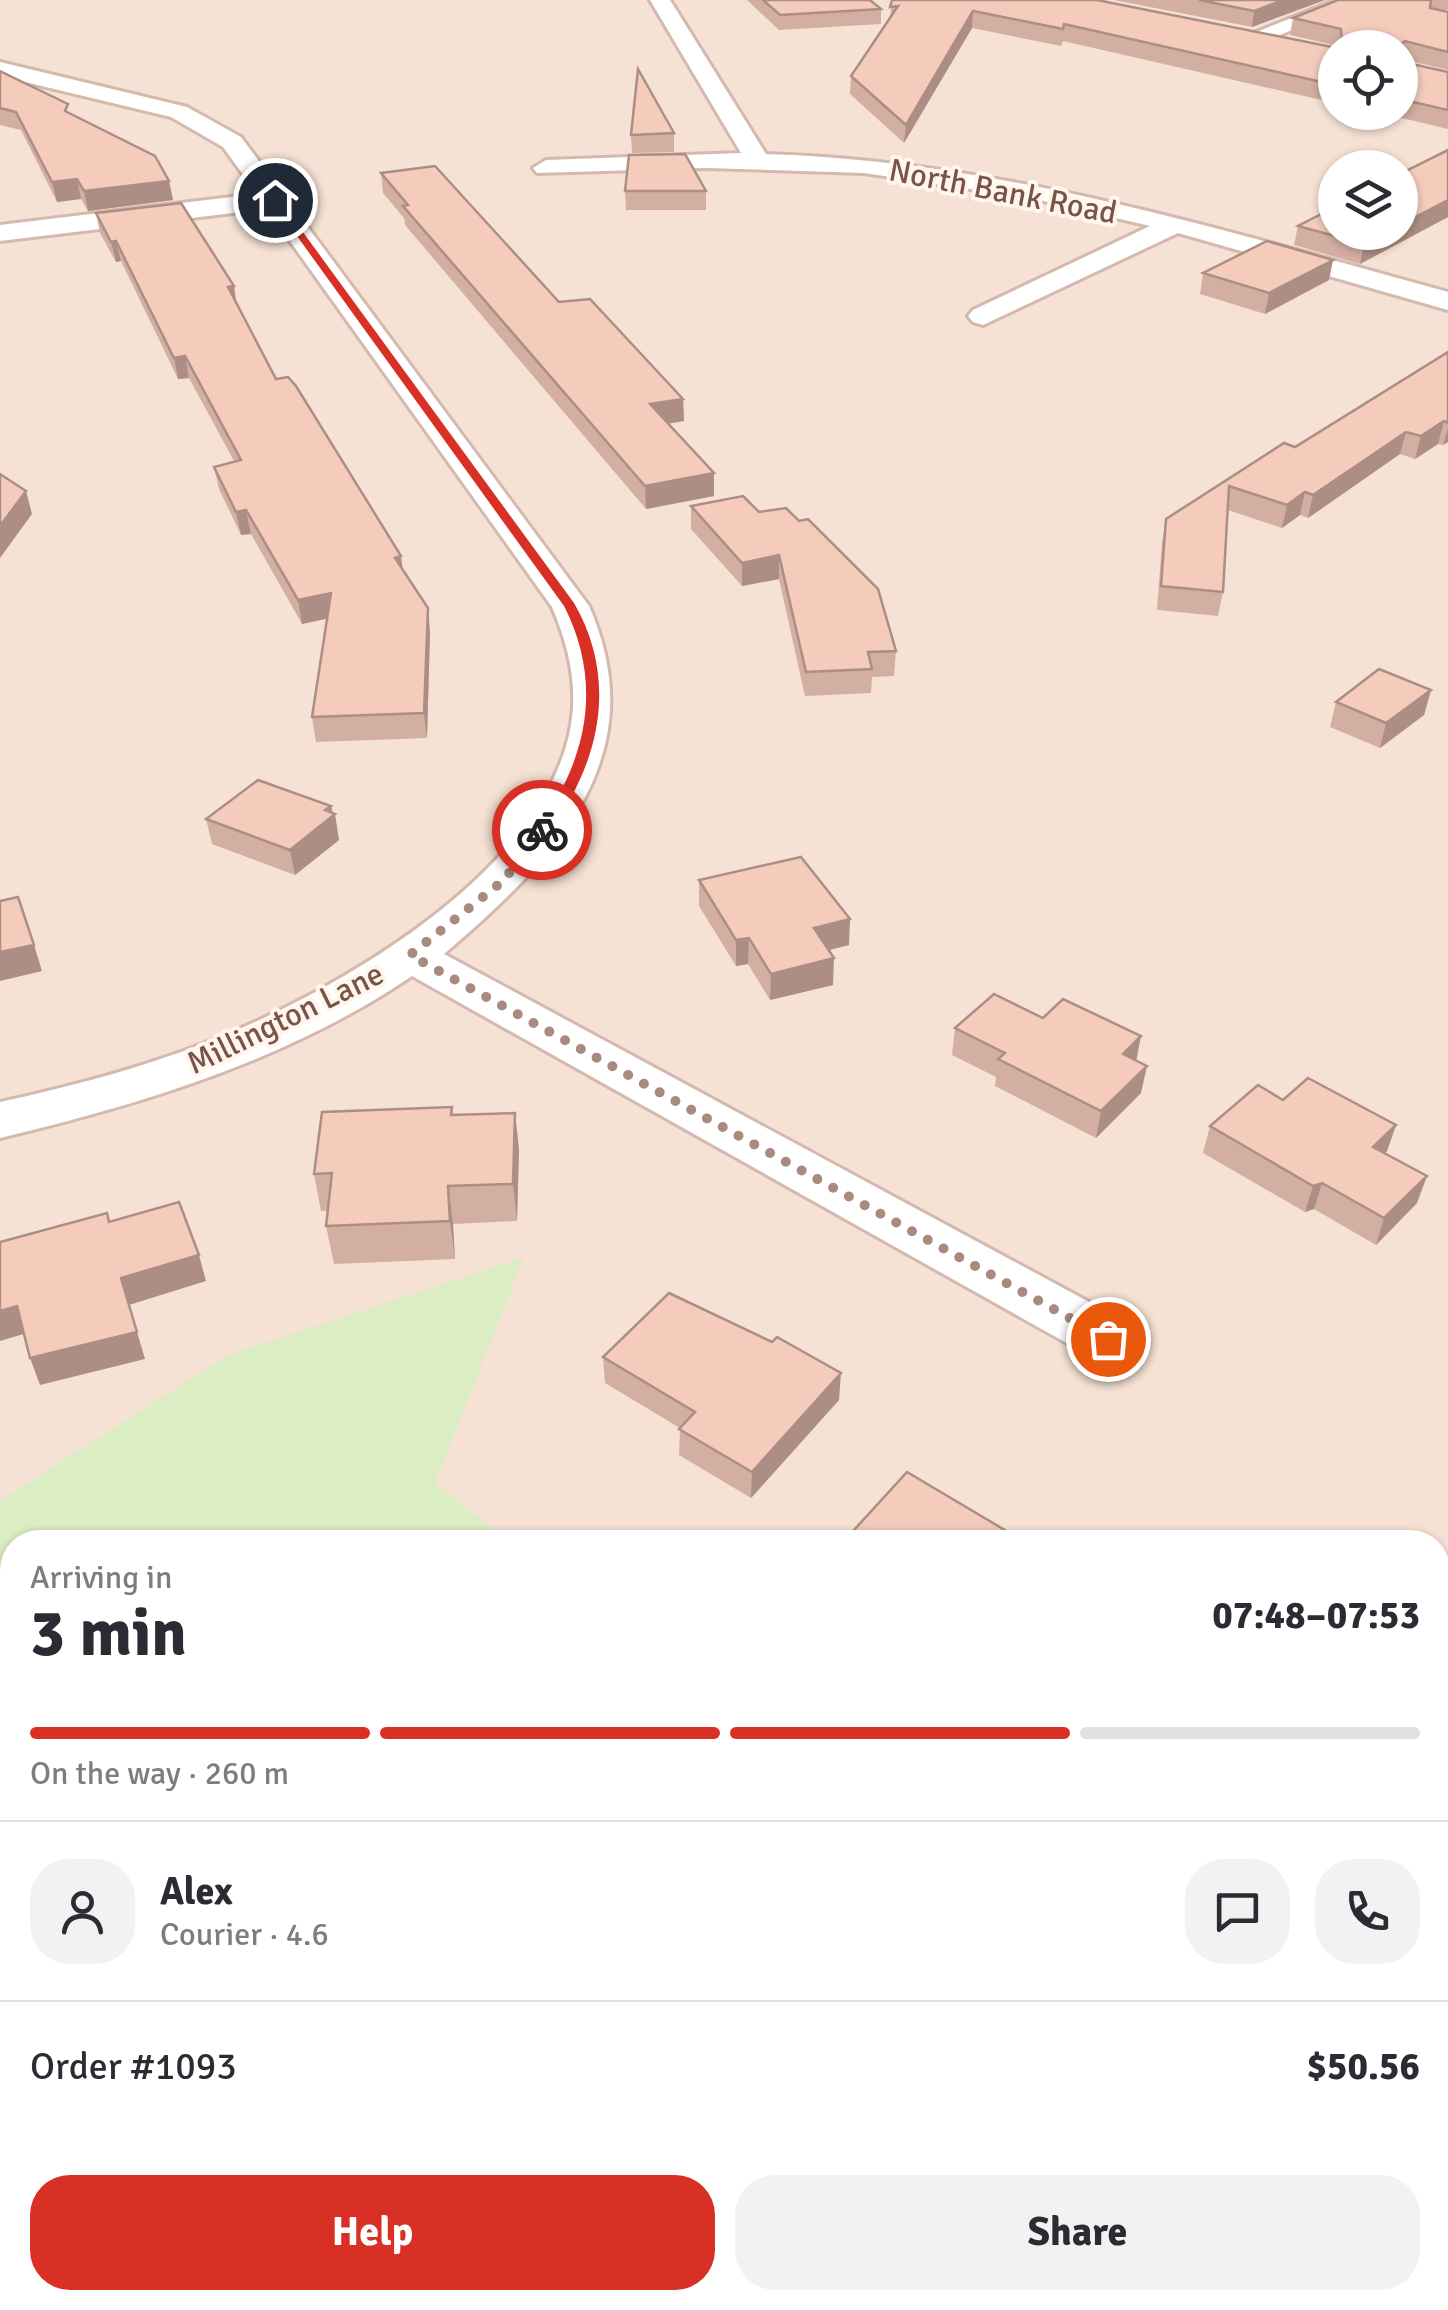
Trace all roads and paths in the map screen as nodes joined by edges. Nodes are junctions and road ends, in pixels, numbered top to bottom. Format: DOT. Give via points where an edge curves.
graph roads {
  1 [pos="660,0"];
  2 [pos="1355,0"];
  3 [pos="1299,46"];
  4 [pos="0,69"];
  5 [pos="757,159"];
  6 [pos="546,168"];
  7 [pos="275,200"];
  8 [pos="1170,226"];
  9 [pos="0,233"];
  10 [pos="1448,302"];
  11 [pos="984,316"];
  12 [pos="410,955"];
  13 [pos="0,1120"];
  14 [pos="1108,1339"];
  1 -- 5 [label="street"];
  2 -- 3 [label="street" via="1246,35"];
  4 -- 7 [label="street, Millington Lane" via="197,119 232,142"];
  5 -- 6 [label="street, North Bank Road"];
  5 -- 8 [label="street, North Bank Road" via="969,179"];
  7 -- 9 [label="street"];
  7 -- 12 [label="street, Millington Lane" via="570,606 594,674 582,763 559,810 503,881"];
  8 -- 10 [label="street, North Bank Road"];
  8 -- 11 [label="street"];
  12 -- 13 [label="street, Millington Lane" via="320,1009 210,1059 156,1080"];
  12 -- 14 [label="street"];
}
